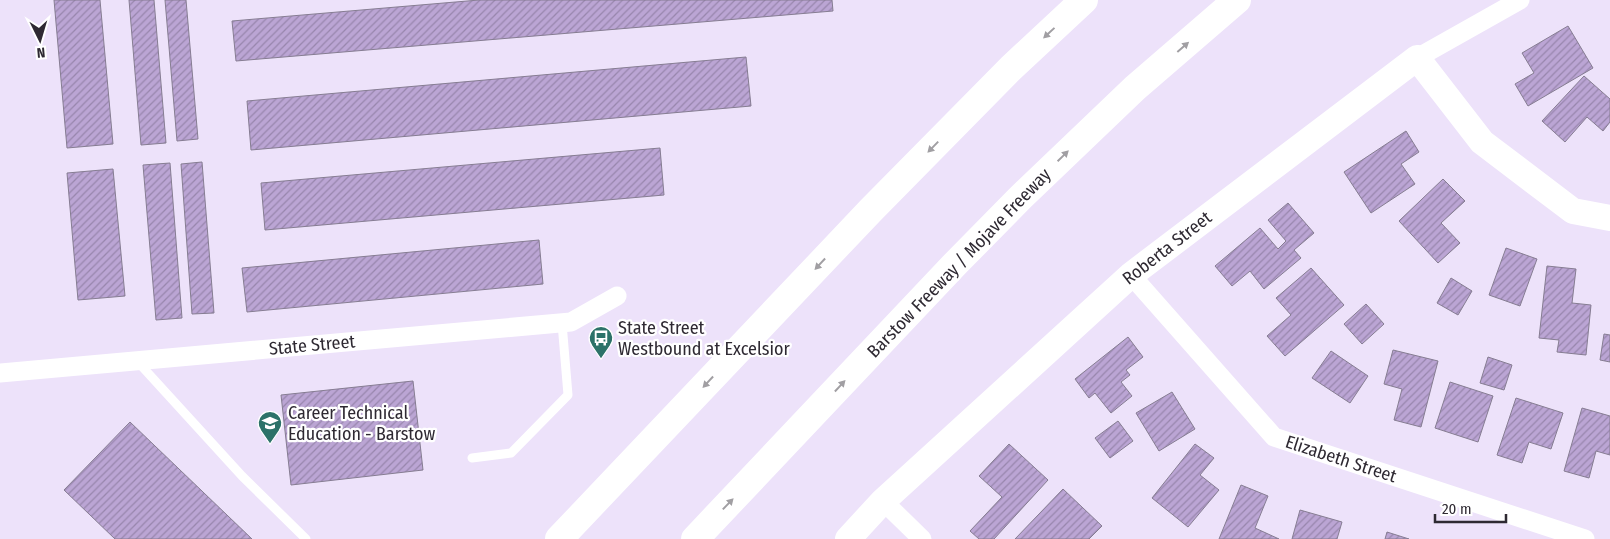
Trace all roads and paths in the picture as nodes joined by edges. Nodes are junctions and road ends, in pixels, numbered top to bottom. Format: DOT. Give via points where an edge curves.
graph roads {
  1 [pos="1084,0"];
  2 [pos="1237,0"];
  3 [pos="1520,0"];
  4 [pos="1418,58"];
  5 [pos="1610,218"];
  6 [pos="1131,274"];
  7 [pos="618,296"];
  8 [pos="562,323"];
  9 [pos="137,361"];
  10 [pos="0,373"];
  11 [pos="472,458"];
  12 [pos="883,501"];
  13 [pos="306,539"];
  14 [pos="559,539"];
  15 [pos="695,539"];
  16 [pos="848,539"];
  17 [pos="922,539"];
  18 [pos="1585,539"];
  1 -- 14 [label="highway, one-way" via="1011,68 871,210"];
  15 -- 2 [label="highway, Barstow Freeway / Mojave Freeway, one-way" via="1020,198 1136,88"];
  3 -- 4 [label="street, Roberta Street"];
  4 -- 5 [label="street" via="1482,142 1573,211"];
  4 -- 6 [label="street, Roberta Street"];
  6 -- 12 [label="street, Roberta Street"];
  6 -- 18 [label="street, Elizabeth Street" via="1274,437"];
  7 -- 8 [label="street, State Street" via="571,322"];
  8 -- 9 [label="street, State Street"];
  8 -- 11 [label="lane" via="568,395 511,453"];
  9 -- 10 [label="street, State Street"];
  9 -- 13 [label="lane" via="242,476"];
  12 -- 16 [label="street, Roberta Street"];
  12 -- 17 [label="street"];
}
